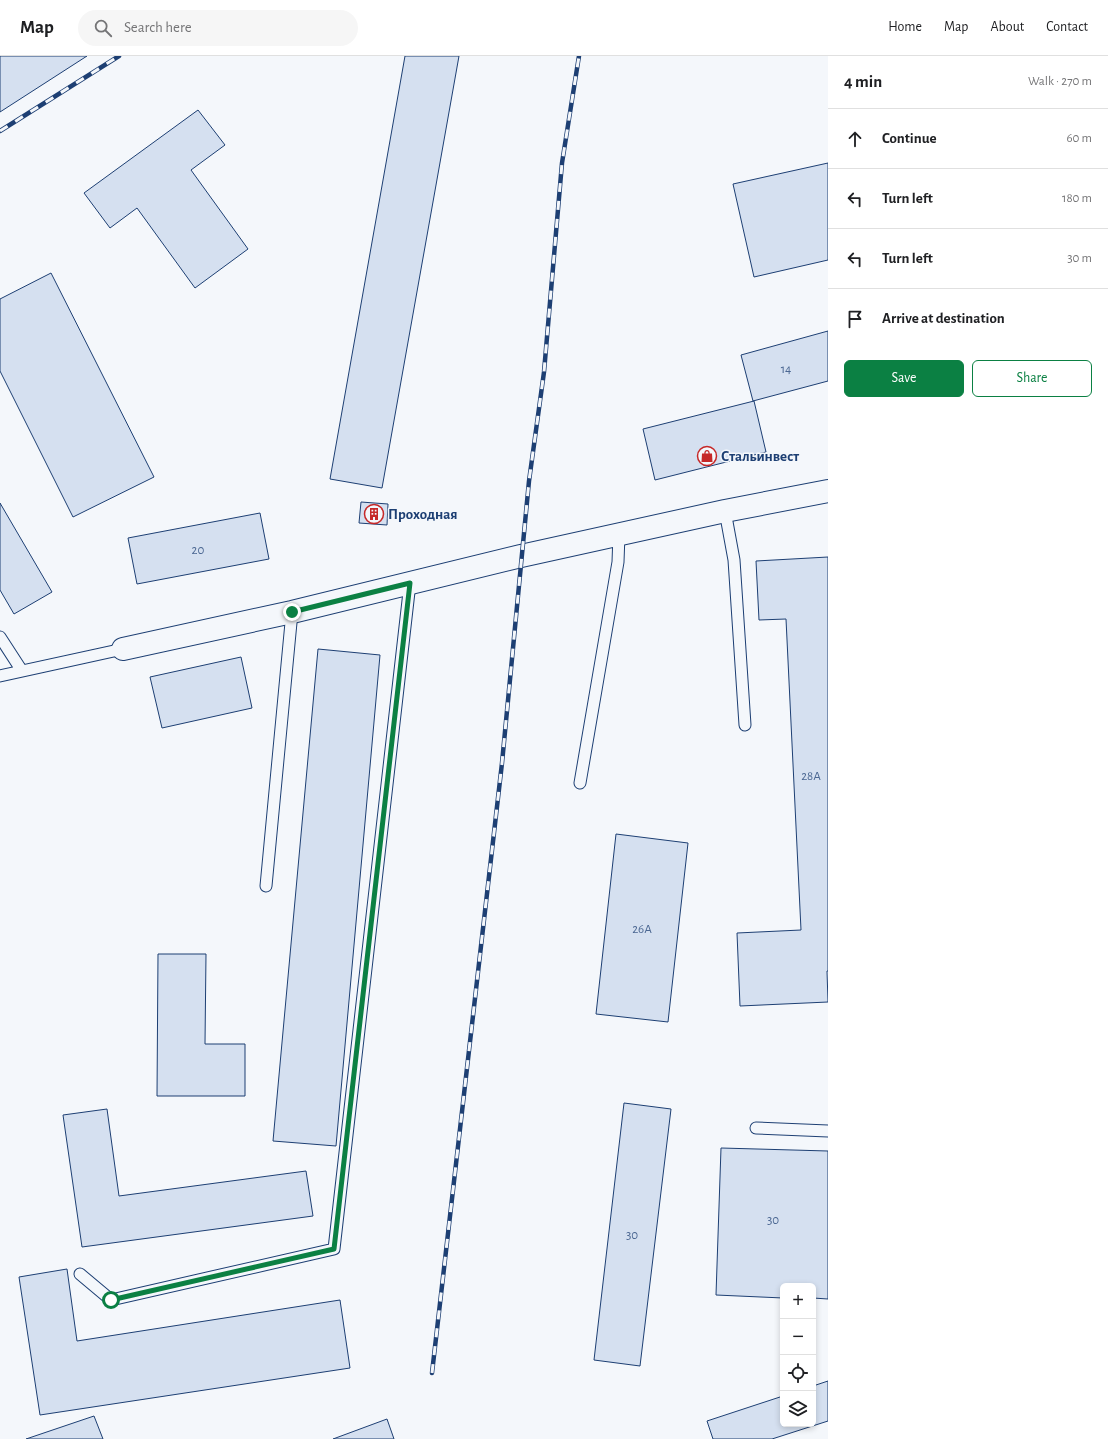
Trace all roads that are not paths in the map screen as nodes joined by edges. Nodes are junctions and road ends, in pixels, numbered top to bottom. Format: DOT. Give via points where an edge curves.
graph roads {
  1 [pos="828,491"];
  2 [pos="725,511"];
  3 [pos="619,534"];
  4 [pos="410,583"];
  5 [pos="292,612"];
  6 [pos="0,637"];
  7 [pos="123,649"];
  8 [pos="22,671"];
  9 [pos="0,676"];
  10 [pos="745,725"];
  11 [pos="580,783"];
  12 [pos="266,886"];
  13 [pos="756,1128"];
  14 [pos="828,1131"];
  15 [pos="80,1274"];
  1 -- 2 [label="street"];
  2 -- 3 [label="street"];
  2 -- 10 [label="lane" via="734,560"];
  3 -- 4 [label="street"];
  3 -- 11 [label="lane" via="618,562"];
  4 -- 5 [label="street"];
  4 -- 15 [label="lane" via="334,1249 111,1300"];
  5 -- 7 [label="street"];
  5 -- 12 [label="lane"];
  6 -- 8 [label="lane"];
  7 -- 8 [label="lane"];
  8 -- 9 [label="lane"];
  13 -- 14 [label="lane"];
}
